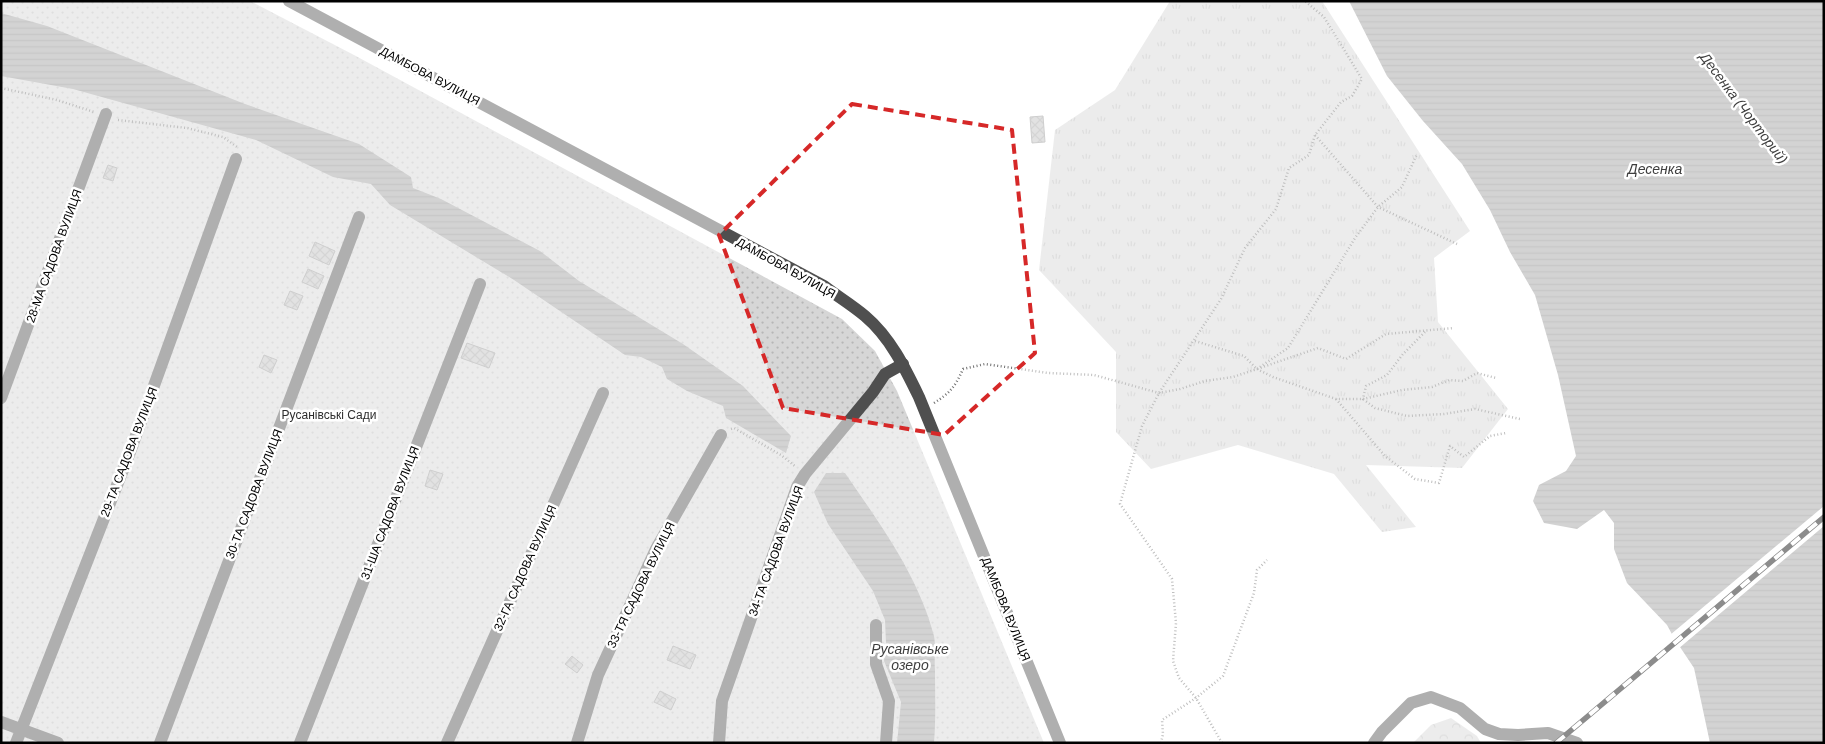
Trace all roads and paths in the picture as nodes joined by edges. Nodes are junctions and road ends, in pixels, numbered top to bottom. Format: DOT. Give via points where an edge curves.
graph roads {
  1 [pos="289,1"];
  2 [pos="1305,1"];
  3 [pos="1,88"];
  4 [pos="106,114"];
  5 [pos="1315,135"];
  6 [pos="1416,154"];
  7 [pos="236,159"];
  8 [pos="1378,208"];
  9 [pos="359,217"];
  10 [pos="1458,244"];
  11 [pos="480,284"];
  12 [pos="1454,328"];
  13 [pos="1426,331"];
  14 [pos="1195,341"];
  15 [pos="903,364"];
  16 [pos="1256,369"];
  17 [pos="1496,378"];
  18 [pos="603,393"];
  19 [pos="1159,393"];
  20 [pos="1,398"];
  21 [pos="1336,399"];
  22 [pos="1363,399"];
  23 [pos="924,410"];
  24 [pos="1520,419"];
  25 [pos="1506,433"];
  26 [pos="721,435"];
  27 [pos="806,474"];
  28 [pos="1266,560"];
  29 [pos="876,626"];
  30 [pos="1196,698"];
  31 [pos="1,722"];
  32 [pos="22,729"];
  33 [pos="16,743"];
  34 [pos="58,743"];
  35 [pos="160,743"];
  36 [pos="300,743"];
  37 [pos="447,743"];
  38 [pos="577,743"];
  39 [pos="719,743"];
  40 [pos="886,743"];
  41 [pos="1060,743"];
  42 [pos="1161,743"];
  43 [pos="1222,743"];
  44 [pos="1374,743"];
  45 [pos="1577,743"];
  1 -- 15 [label="street, ДАМБОВА ВУЛИЦЯ" via="824,286 866,317"];
  2 -- 5 [label="path" via="1324,17 1362,79 1352,96 1341,102"];
  3 -- 4 [label="path"];
  4 -- 7 [label="path" via="121,122 187,128 223,137 238,147"];
  4 -- 20 [label="street, 28-МА САДОВА ВУЛИЦЯ"];
  5 -- 8 [label="path"];
  5 -- 14 [label="path" via="1308,155 1289,168 1276,209 1245,248 1221,299"];
  6 -- 8 [label="path" via="1402,187"];
  7 -- 32 [label="street, 29-ТА САДОВА ВУЛИЦЯ" via="130,452"];
  8 -- 10 [label="path"];
  8 -- 16 [label="path" via="1355,238 1288,348"];
  9 -- 35 [label="street, 30-ТА САДОВА ВУЛИЦЯ"];
  11 -- 36 [label="street, 31-ША САДОВА ВУЛИЦЯ"];
  12 -- 13 [label="path"];
  13 -- 16 [label="path" via="1386,334 1346,359 1318,348"];
  13 -- 22 [label="path" via="1387,375 1366,386"];
  14 -- 16 [label="path" via="1244,356"];
  14 -- 19 [label="path"];
  15 -- 23 [label="street, ДАМБОВА ВУЛИЦЯ"];
  15 -- 27 [label="street, 34-ТА САДОВА ВУЛИЦЯ" via="885,374"];
  16 -- 19 [label="path"];
  16 -- 21 [label="path"];
  17 -- 22 [label="path" via="1477,373 1463,381 1449,380 1432,387"];
  18 -- 37 [label="street, 32-ГА САДОВА ВУЛИЦЯ"];
  19 -- 23 [label="path" via="1094,375 1048,373 985,364 963,369 956,386"];
  19 -- 30 [label="path" via="1142,426 1120,504 1172,579 1176,623 1173,661 1179,678"];
  21 -- 22 [label="path"];
  21 -- 25 [label="path" via="1385,456 1415,479 1438,483 1450,446 1464,457 1490,436"];
  22 -- 24 [label="path" via="1375,408 1407,416 1476,409"];
  23 -- 41 [label="street, ДАМБОВА ВУЛИЦЯ"];
  26 -- 27 [label="path" via="734,428"];
  26 -- 38 [label="street, 33-ТЯ САДОВА ВУЛИЦЯ" via="656,550 598,675"];
  27 -- 39 [label="street, 34-ТА САДОВА ВУЛИЦЯ" via="797,487 722,701"];
  28 -- 30 [label="path" via="1257,570 1254,593 1223,676"];
  29 -- 40 [label="street" via="876,664 889,702"];
  30 -- 42 [label="path" via="1162,720"];
  30 -- 43 [label="path"];
  31 -- 32 [label="street"];
  32 -- 33 [label="street, 29-ТА САДОВА ВУЛИЦЯ"];
  32 -- 34 [label="street"];
  44 -- 45 [label="street" via="1411,703 1431,697 1460,708 1485,729 1499,734 1548,733"];
}
